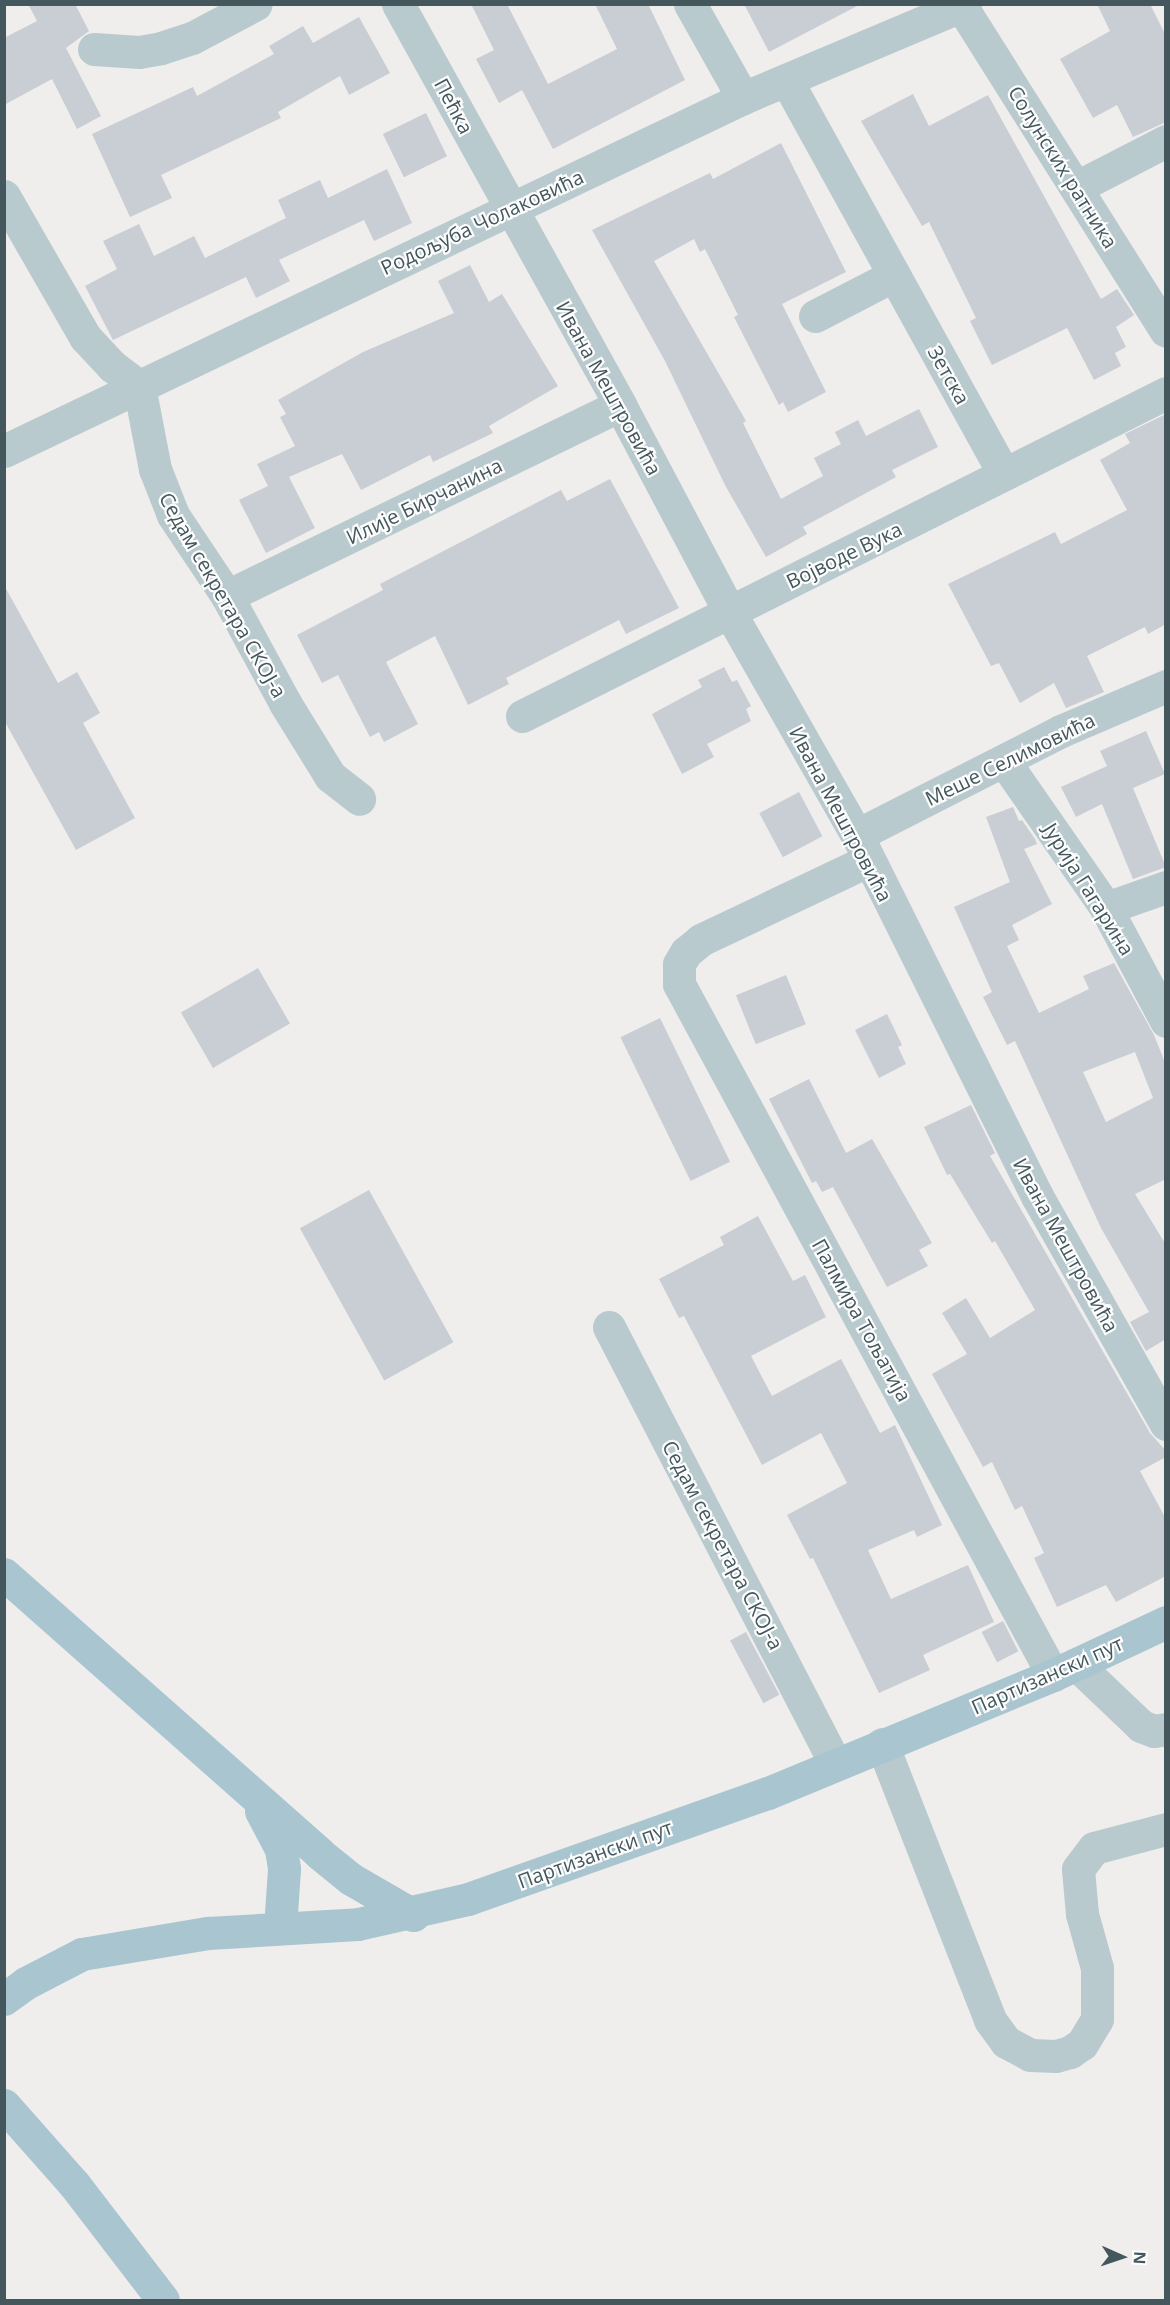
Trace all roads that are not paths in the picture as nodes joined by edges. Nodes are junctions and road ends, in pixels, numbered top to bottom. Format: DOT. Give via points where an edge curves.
graph roads {
  1 [pos="256,4"];
  2 [pos="398,4"];
  3 [pos="690,4"];
  4 [pos="962,5"];
  5 [pos="94,49"];
  6 [pos="787,81"];
  7 [pos="743,98"];
  8 [pos="1166,141"];
  9 [pos="1077,188"];
  10 [pos="4,196"];
  11 [pos="509,208"];
  12 [pos="894,276"];
  13 [pos="815,316"];
  14 [pos="1166,331"];
  15 [pos="139,386"];
  16 [pos="1166,393"];
  17 [pos="620,405"];
  18 [pos="4,451"];
  19 [pos="1004,474"];
  20 [pos="227,596"];
  21 [pos="729,611"];
  22 [pos="1166,686"];
  23 [pos="522,716"];
  24 [pos="1004,761"];
  25 [pos="358,800"];
  26 [pos="862,848"];
  27 [pos="1166,887"];
  28 [pos="1106,908"];
  29 [pos="679,964"];
  30 [pos="1166,1021"];
  31 [pos="609,1327"];
  32 [pos="1166,1424"];
  33 [pos="4,1574"];
  34 [pos="1166,1622"];
  35 [pos="1064,1670"];
  36 [pos="1166,1728"];
  37 [pos="882,1744"];
  38 [pos="836,1764"];
  39 [pos="254,1799"];
  40 [pos="1166,1828"];
  41 [pos="413,1915"];
  42 [pos="280,1928"];
  43 [pos="15,1991"];
  44 [pos="4,2105"];
  45 [pos="163,2301"];
  1 -- 5 [label="street" via="192,38 161,48 139,52"];
  2 -- 11 [label="street, Пећка"];
  3 -- 7 [label="street"];
  4 -- 6 [label="street, Родољуба Чолаковића"];
  4 -- 9 [label="street, Солунских ратника"];
  6 -- 7 [label="street, Родољуба Чолаковића"];
  6 -- 12 [label="street, Зетска"];
  7 -- 11 [label="street, Родољуба Чолаковића"];
  8 -- 9 [label="street"];
  9 -- 14 [label="street, Солунских ратника"];
  10 -- 15 [label="street" via="85,337 112,366"];
  11 -- 15 [label="street, Родољуба Чолаковића"];
  11 -- 17 [label="street, Ивана Мештровића"];
  12 -- 13 [label="street"];
  12 -- 19 [label="street, Зетска"];
  15 -- 18 [label="street, Родољуба Чолаковића"];
  15 -- 20 [label="street, Седам секретара СКОЈ-а" via="155,469 173,515"];
  16 -- 19 [label="street, Војводе Вука"];
  17 -- 20 [label="street, Илије Бирчанина"];
  17 -- 21 [label="street, Ивана Мештровића"];
  19 -- 21 [label="street, Војводе Вука"];
  20 -- 25 [label="street, Седам секретара СКОЈ-а" via="330,776"];
  21 -- 23 [label="street, Војводе Вука"];
  21 -- 26 [label="street, Ивана Мештровића"];
  22 -- 24 [label="street, Меше Селимовића"];
  24 -- 26 [label="street, Меше Селимовића"];
  24 -- 28 [label="street, Јурија Гагарина"];
  26 -- 29 [label="street, Меше Селимовића" via="722,927 686,952"];
  26 -- 32 [label="street, Ивана Мештровића" via="1037,1196"];
  27 -- 28 [label="street"];
  28 -- 30 [label="street, Јурија Гагарина"];
  29 -- 35 [label="street, Палмира Тољатија" via="679,984 742,1106"];
  31 -- 38 [label="street, Седам секретара СКОЈ-а"];
  33 -- 39 [label="main road"];
  34 -- 35 [label="main road, Партизански пут"];
  35 -- 36 [label="street, Палмира Тољатија" via="1141,1726 1154,1731"];
  35 -- 37 [label="main road, Партизански пут"];
  37 -- 38 [label="main road, Партизански пут"];
  37 -- 40 [label="street" via="990,2020 1006,2042 1030,2055 1070,2052 1082,2044 1097,2019 1097,1968 1082,1914 1078,1869 1094,1848"];
  38 -- 41 [label="main road, Партизански пут" via="570,1864"];
  39 -- 41 [label="main road" via="351,1879"];
  39 -- 42 [label="main road" via="281,1849 285,1894"];
  41 -- 42 [label="main road, Партизански пут" via="358,1924"];
  42 -- 43 [label="main road, Партизански пут" via="208,1933 82,1953"];
  44 -- 45 [label="main road" via="74,2184"];
}
